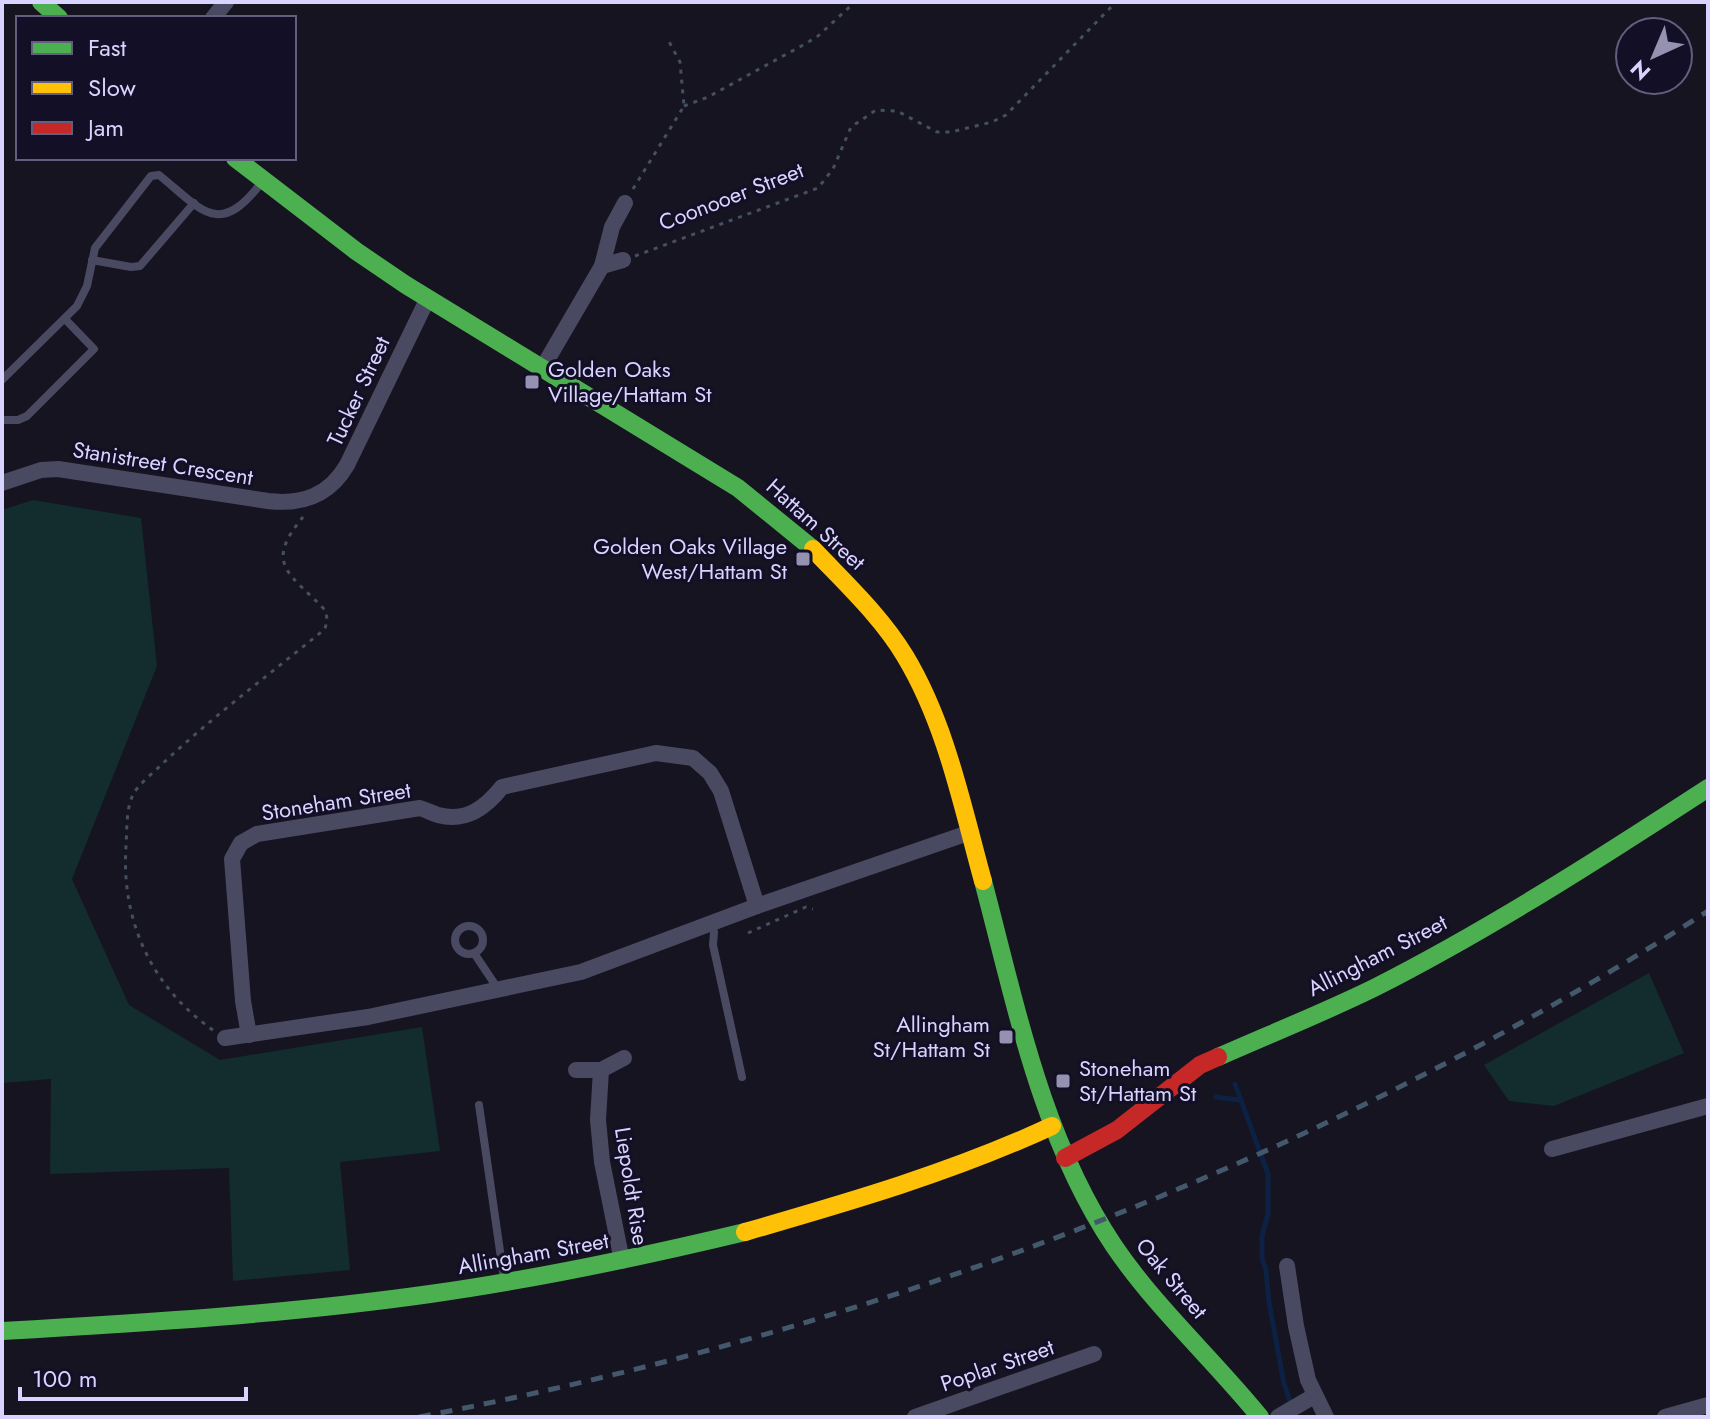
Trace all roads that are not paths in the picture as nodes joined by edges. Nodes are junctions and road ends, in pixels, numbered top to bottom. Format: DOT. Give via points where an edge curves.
graph roads {
  1 [pos="41,2"];
  2 [pos="57,16"];
  3 [pos="237,160"];
  4 [pos="263,181"];
  5 [pos="194,203"];
  6 [pos="625,203"];
  7 [pos="92,260"];
  8 [pos="623,260"];
  9 [pos="602,266"];
  10 [pos="428,298"];
  11 [pos="65,319"];
  12 [pos="543,367"];
  13 [pos="2,380"];
  14 [pos="2,420"];
  15 [pos="2,483"];
  16 [pos="316,496"];
  17 [pos="1708,788"];
  18 [pos="971,832"];
  19 [pos="757,906"];
  20 [pos="711,923"];
  21 [pos="474,953"];
  22 [pos="498,990"];
  23 [pos="249,1035"];
  24 [pos="225,1038"];
  25 [pos="624,1058"];
  26 [pos="576,1070"];
  27 [pos="601,1070"];
  28 [pos="742,1077"];
  29 [pos="479,1105"];
  30 [pos="1708,1106"];
  31 [pos="1052,1126"];
  32 [pos="1552,1149"];
  33 [pos="1065,1158"];
  34 [pos="622,1261"];
  35 [pos="1287,1266"];
  36 [pos="505,1283"];
  37 [pos="2,1331"];
  38 [pos="1094,1354"];
  39 [pos="1314,1396"];
  40 [pos="1708,1405"];
  41 [pos="915,1417"];
  42 [pos="1260,1417"];
  43 [pos="1278,1417"];
  44 [pos="1326,1417"];
  45 [pos="1665,1417"];
  1 -- 2 [label="street"];
  3 -- 4 [label="street, Hattam Street"];
  4 -- 5 [label="lane" via="231,213 209,213"];
  4 -- 10 [label="street, Hattam Street"];
  5 -- 7 [label="lane" via="140,266"];
  5 -- 7 [label="lane" via="153,175 95,248"];
  6 -- 9 [label="street, Coonooer Street"];
  7 -- 11 [label="lane" via="82,298"];
  8 -- 9 [label="street"];
  9 -- 12 [label="street, Coonooer Street"];
  10 -- 12 [label="street, Hattam Street"];
  10 -- 16 [label="street, Tucker Street" via="347,465"];
  11 -- 13 [label="lane"];
  11 -- 14 [label="lane" via="94,349 27,416"];
  12 -- 18 [label="street, Hattam Street" via="738,488 810,546 855,592 897,645 923,690"];
  15 -- 16 [label="street, Stanistreet Crescent" via="58,469 268,501 289,503"];
  17 -- 33 [label="street, Allingham Street" via="1562,883 1415,966 1200,1065 1128,1123"];
  18 -- 19 [label="street"];
  18 -- 31 [label="street, Hattam Street"];
  19 -- 20 [label="street"];
  19 -- 23 [label="street, Stoneham Street" via="721,791 693,758 656,753 502,787 486,805 461,816 442,817 420,808 257,834 241,843 231,873"];
  20 -- 22 [label="street" via="581,972"];
  20 -- 28 [label="lane"];
  21 -- 22 [label="lane"];
  22 -- 23 [label="street"];
  23 -- 24 [label="street"];
  25 -- 27 [label="street"];
  26 -- 27 [label="street"];
  27 -- 34 [label="street, Liepoldt Rise" via="602,1162"];
  29 -- 36 [label="lane"];
  30 -- 32 [label="street"];
  31 -- 33 [label="street, Hattam Street"];
  31 -- 34 [label="street, Allingham Street" via="968,1163 806,1215"];
  33 -- 42 [label="street, Oak Street" via="1122,1257"];
  34 -- 36 [label="street, Allingham Street"];
  35 -- 39 [label="street"];
  36 -- 37 [label="street, Allingham Street" via="182,1321"];
  38 -- 41 [label="street, Poplar Street"];
  39 -- 43 [label="street"];
  39 -- 44 [label="street"];
  40 -- 45 [label="street"];
}
